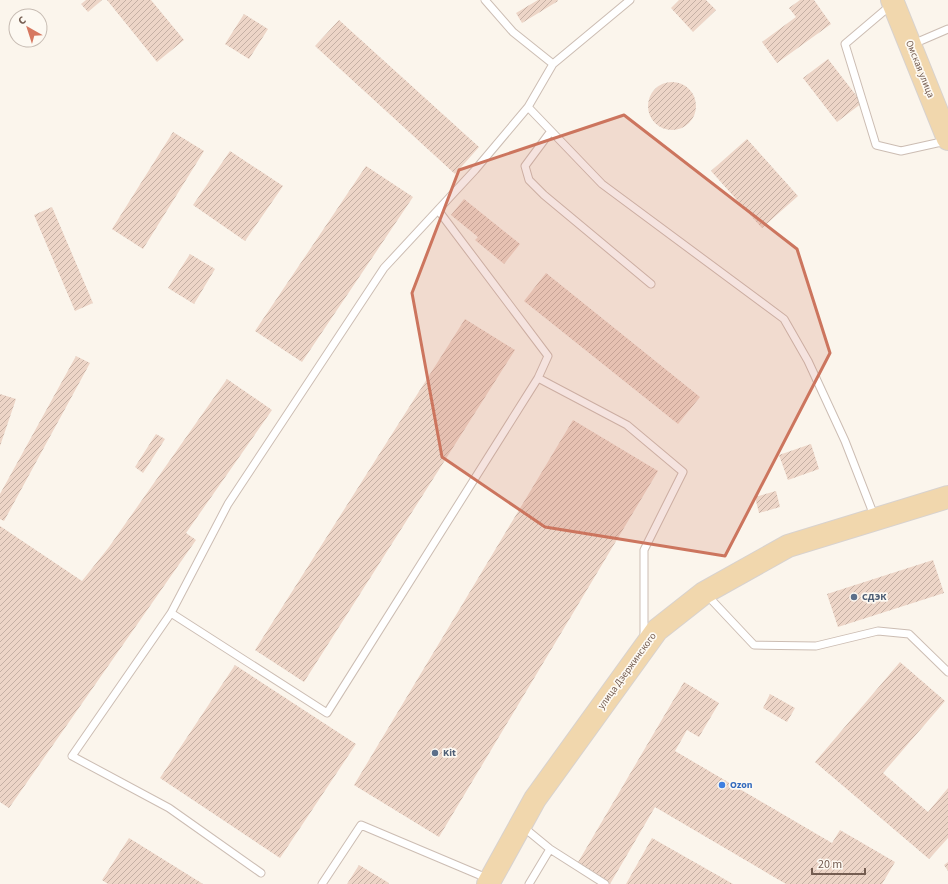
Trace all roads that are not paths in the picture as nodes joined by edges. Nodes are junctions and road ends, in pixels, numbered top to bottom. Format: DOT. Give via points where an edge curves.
graph roads {
  1 [pos="485,0"];
  2 [pos="630,0"];
  3 [pos="892,2"];
  4 [pos="948,30"];
  5 [pos="911,45"];
  6 [pos="554,64"];
  7 [pos="528,107"];
  8 [pos="551,131"];
  9 [pos="948,140"];
  10 [pos="438,210"];
  11 [pos="651,284"];
  12 [pos="538,378"];
  13 [pos="948,497"];
  14 [pos="876,519"];
  15 [pos="704,593"];
  16 [pos="171,613"];
  17 [pos="644,648"];
  18 [pos="948,672"];
  19 [pos="521,824"];
  20 [pos="550,849"];
  21 [pos="261,873"];
  22 [pos="489,882"];
  23 [pos="322,884"];
  24 [pos="529,884"];
  25 [pos="604,884"];
  1 -- 6 [label="lane" via="513,32"];
  2 -- 6 [label="lane"];
  3 -- 5 [label="main road, Омская улица"];
  3 -- 9 [label="lane" via="844,44 876,144 901,151"];
  4 -- 5 [label="lane"];
  5 -- 9 [label="main road, Омская улица"];
  6 -- 7 [label="lane"];
  7 -- 8 [label="lane"];
  7 -- 10 [label="lane" via="476,170"];
  8 -- 11 [label="lane" via="525,166 529,180"];
  8 -- 14 [label="lane" via="602,184 784,319 808,360 845,441"];
  10 -- 12 [label="lane" via="548,356"];
  10 -- 16 [label="lane" via="384,268 228,504"];
  12 -- 16 [label="lane" via="327,713"];
  12 -- 17 [label="lane" via="627,425 683,472 644,550"];
  13 -- 14 [label="main road, улица Дзержинского"];
  14 -- 15 [label="main road, улица Дзержинского" via="788,546"];
  15 -- 17 [label="main road, улица Дзержинского" via="657,630"];
  15 -- 18 [label="lane" via="754,646 816,646 878,631 909,634"];
  16 -- 21 [label="lane" via="72,756 169,808"];
  17 -- 19 [label="main road, улица Дзержинского" via="535,799"];
  19 -- 20 [label="lane"];
  19 -- 22 [label="main road, улица Дзержинского"];
  20 -- 24 [label="lane"];
  20 -- 25 [label="lane"];
  22 -- 23 [label="lane" via="361,825"];
}
